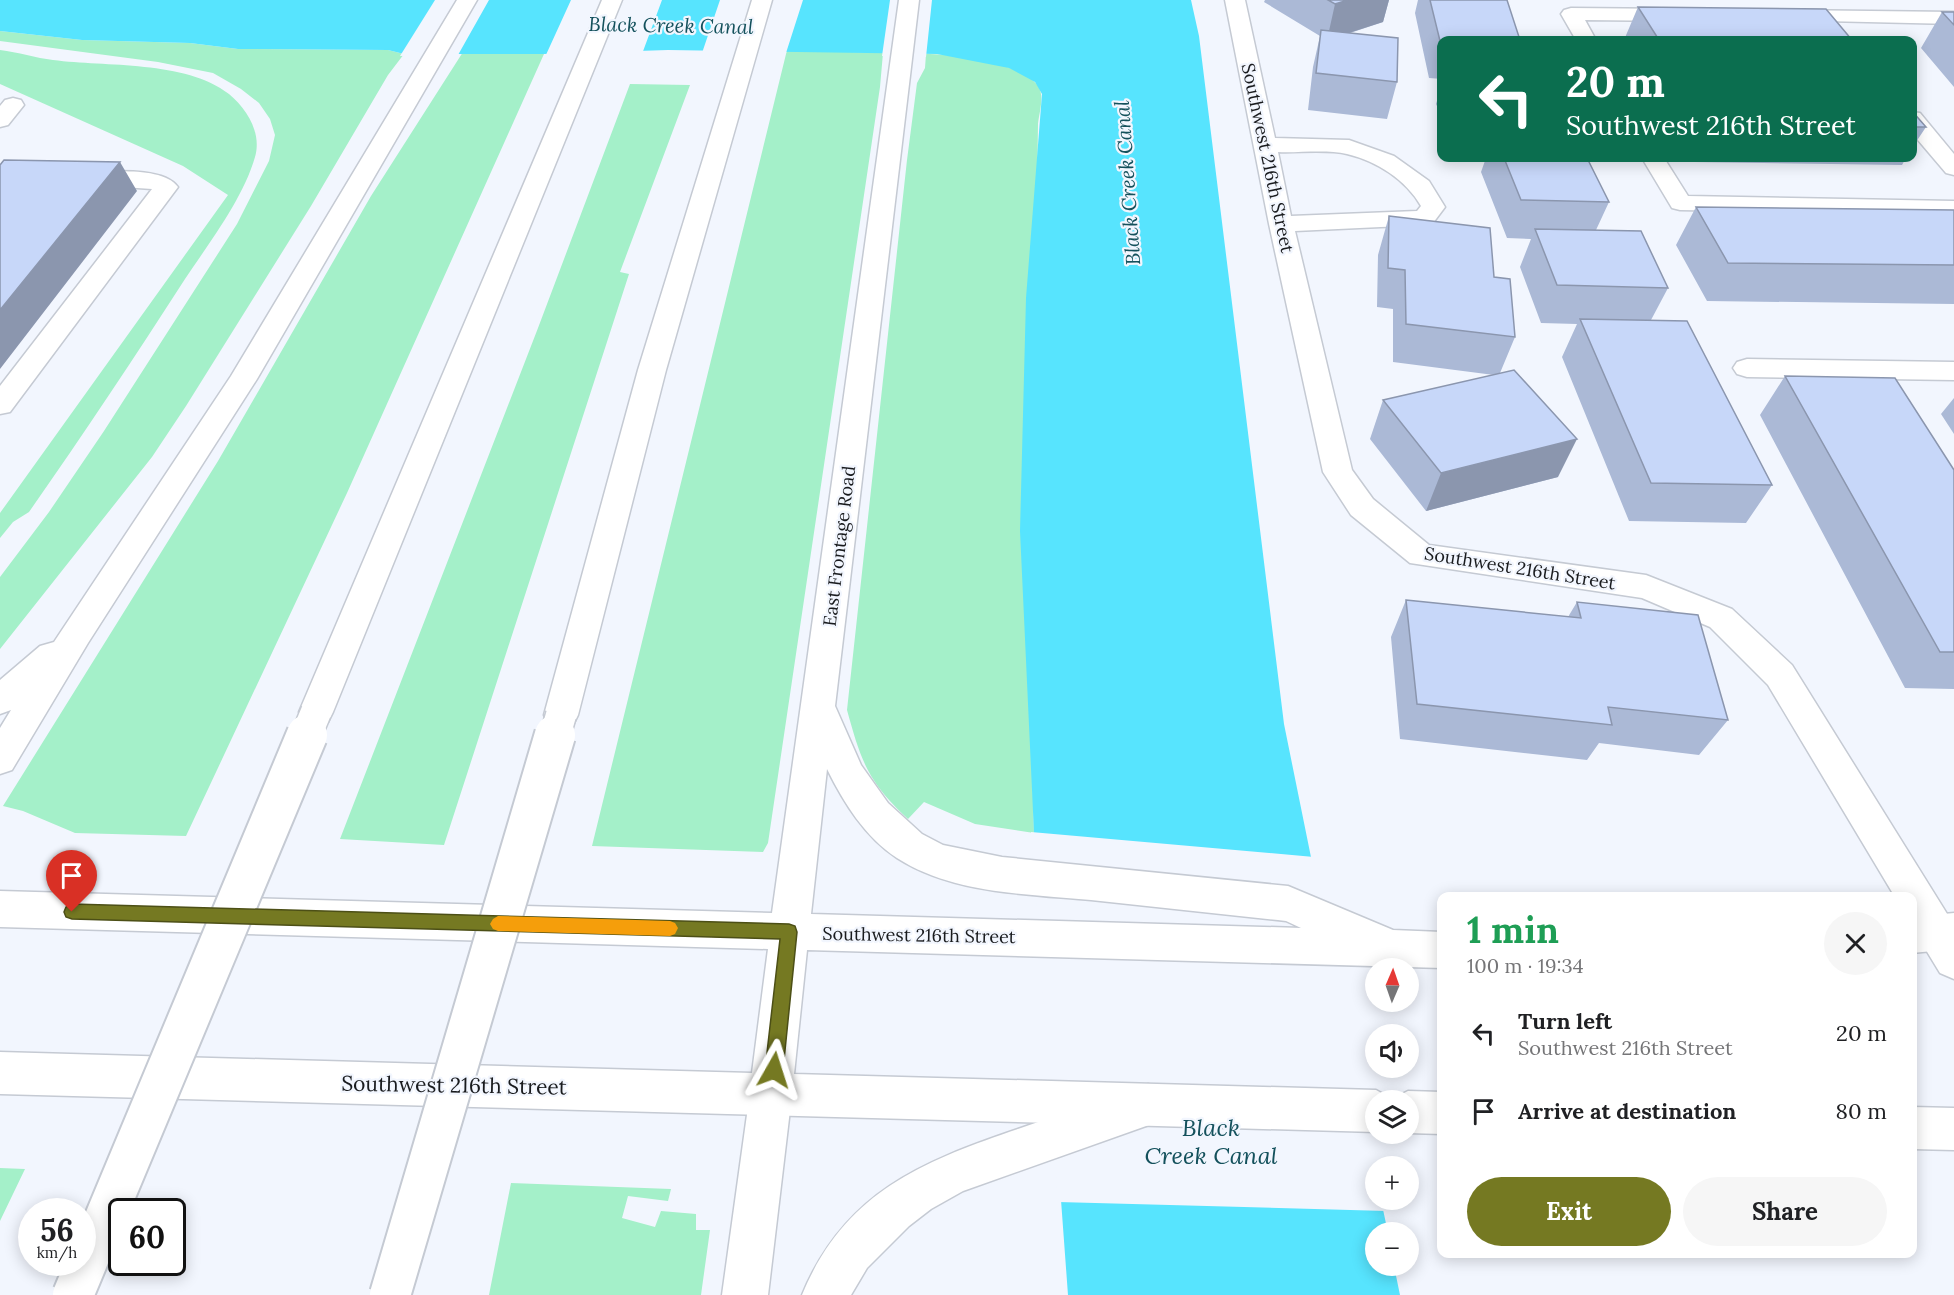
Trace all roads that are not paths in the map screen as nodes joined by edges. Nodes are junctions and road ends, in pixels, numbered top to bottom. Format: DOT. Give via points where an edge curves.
graph roads {
  1 [pos="467,0"];
  2 [pos="612,0"];
  3 [pos="762,0"];
  4 [pos="909,0"];
  5 [pos="1235,0"];
  6 [pos="1835,0"];
  7 [pos="1698,15"];
  8 [pos="1767,16"];
  9 [pos="1848,16"];
  10 [pos="1954,18"];
  11 [pos="1863,34"];
  12 [pos="1584,36"];
  13 [pos="1917,124"];
  14 [pos="1264,145"];
  15 [pos="1655,162"];
  16 [pos="1954,168"];
  17 [pos="60,179"];
  18 [pos="1954,208"];
  19 [pos="1281,224"];
  20 [pos="1747,368"];
  21 [pos="1881,370"];
  22 [pos="1954,371"];
  23 [pos="1899,399"];
  24 [pos="0,405"];
  25 [pos="76,634"];
  26 [pos="0,700"];
  27 [pos="818,706"];
  28 [pos="0,759"];
  29 [pos="1912,892"];
  30 [pos="1917,901"];
  31 [pos="0,909"];
  32 [pos="789,932"];
  33 [pos="1940,939"];
  34 [pos="1396,948"];
  35 [pos="1437,950"];
  36 [pos="0,1073"];
  37 [pos="771,1093"];
  38 [pos="1148,1105"];
  39 [pos="1365,1111"];
  40 [pos="1917,1128"];
  41 [pos="1954,1129"];
  42 [pos="73,1295"];
  43 [pos="390,1295"];
  44 [pos="745,1295"];
  45 [pos="825,1295"];
  1 -- 25 [label="main road" via="243,379"];
  2 -- 42 [label="main road, bridge"];
  3 -- 43 [label="main road, bridge" via="652,370 561,715"];
  4 -- 27 [label="main road, East Frontage Road"];
  5 -- 14 [label="main road, Southwest 216th Street"];
  6 -- 9 [label="main road"];
  7 -- 12 [label="main road" via="1570,14"];
  8 -- 9 [label="main road"];
  9 -- 10 [label="main road"];
  9 -- 11 [label="main road"];
  13 -- 16 [label="main road"];
  14 -- 19 [label="main road, Southwest 216th Street"];
  14 -- 19 [label="main road" via="1348,147 1386,161 1421,186 1433,207 1424,218 1399,221"];
  15 -- 18 [label="main road" via="1680,203"];
  17 -- 24 [label="main road" via="152,180 166,187"];
  19 -- 29 [label="main road, Southwest 216th Street" via="1338,472 1362,507 1421,555 1646,587 1721,618 1780,675"];
  20 -- 21 [label="main road"];
  21 -- 22 [label="main road"];
  21 -- 23 [label="main road"];
  25 -- 26 [label="main road"];
  25 -- 28 [label="main road"];
  27 -- 32 [label="main road, East Frontage Road"];
  27 -- 34 [label="main road" via="852,785 887,827 931,858 1002,874 1288,904"];
  30 -- 33 [label="main road, Southwest 216th Street"];
  31 -- 32 [label="main road, Southwest 216th Street"];
  32 -- 34 [label="main road, Southwest 216th Street"];
  32 -- 37 [label="main road, East Frontage Road"];
  34 -- 35 [label="main road, Southwest 216th Street"];
  36 -- 37 [label="main road, Southwest 216th Street"];
  37 -- 38 [label="main road, Southwest 216th Street"];
  37 -- 44 [label="main road, East Frontage Road"];
  38 -- 39 [label="main road, Southwest 216th Street"];
  38 -- 45 [label="main road" via="953,1173 908,1199 851,1252"];
  40 -- 41 [label="main road"];
}
